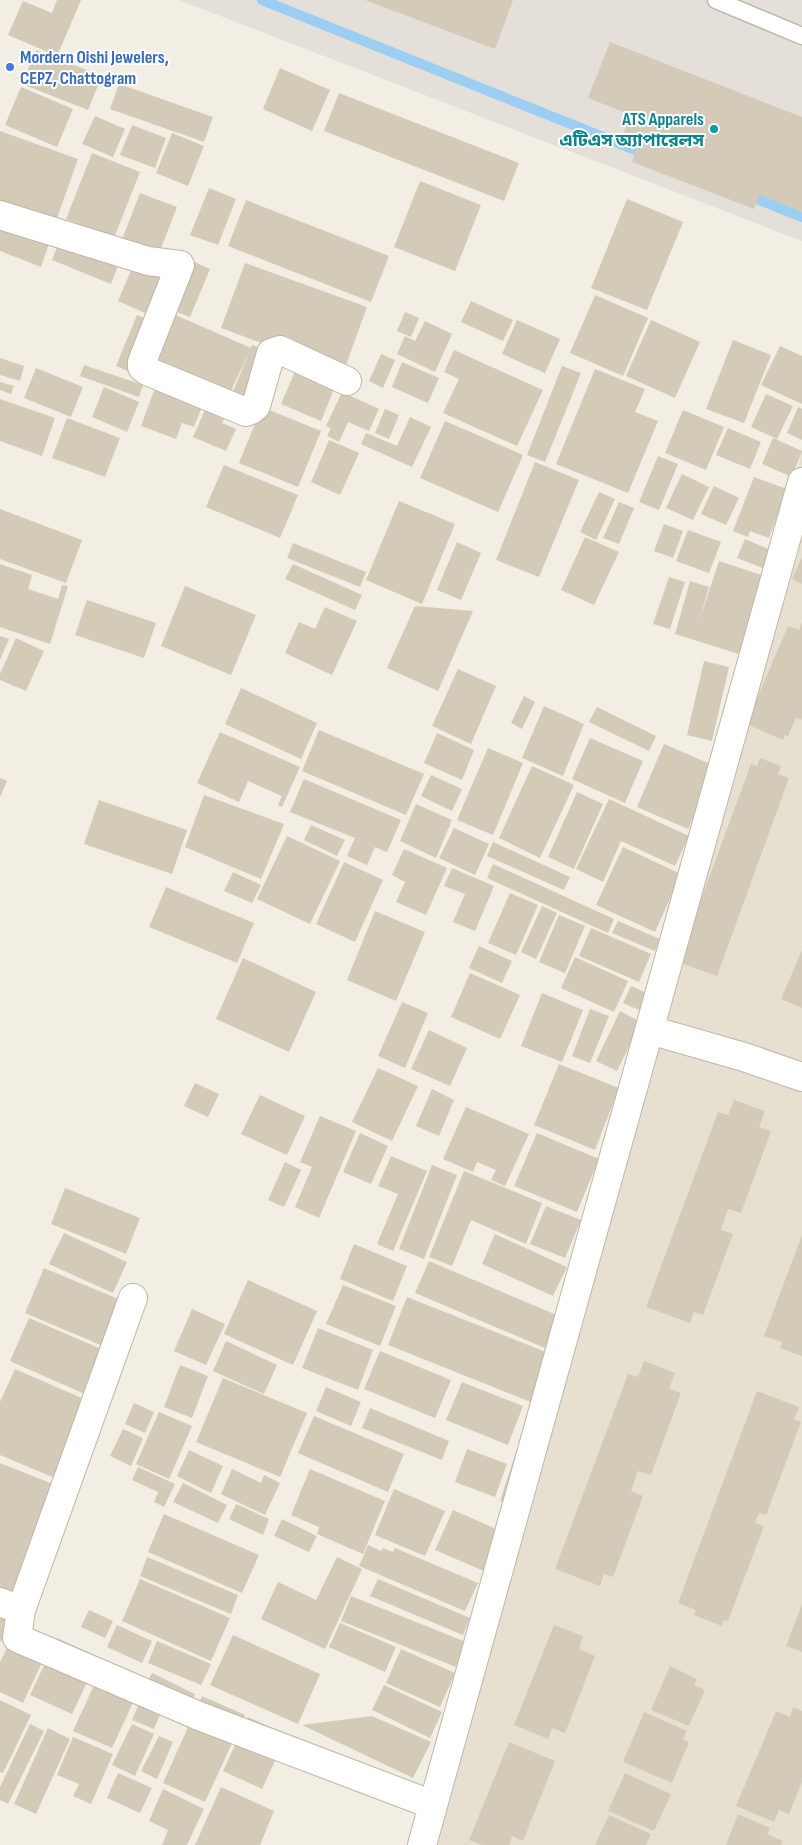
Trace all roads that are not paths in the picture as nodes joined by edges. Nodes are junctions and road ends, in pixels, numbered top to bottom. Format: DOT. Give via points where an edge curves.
graph roads {
  1 [pos="716,0"];
  2 [pos="802,36"];
  3 [pos="0,215"];
  4 [pos="346,381"];
  5 [pos="802,482"];
  6 [pos="650,1030"];
  7 [pos="802,1077"];
  8 [pos="132,1298"];
  9 [pos="11,1606"];
  10 [pos="433,1805"];
  11 [pos="422,1845"];
  1 -- 2 [label="lane"];
  3 -- 4 [label="street" via="148,261 180,265 142,362 146,371 246,412 256,406 271,353 275,350"];
  5 -- 6 [label="street"];
  6 -- 7 [label="street"];
  6 -- 10 [label="street"];
  8 -- 9 [label="street"];
  9 -- 10 [label="street" via="17,1638 199,1716"];
  10 -- 11 [label="street"];
}
